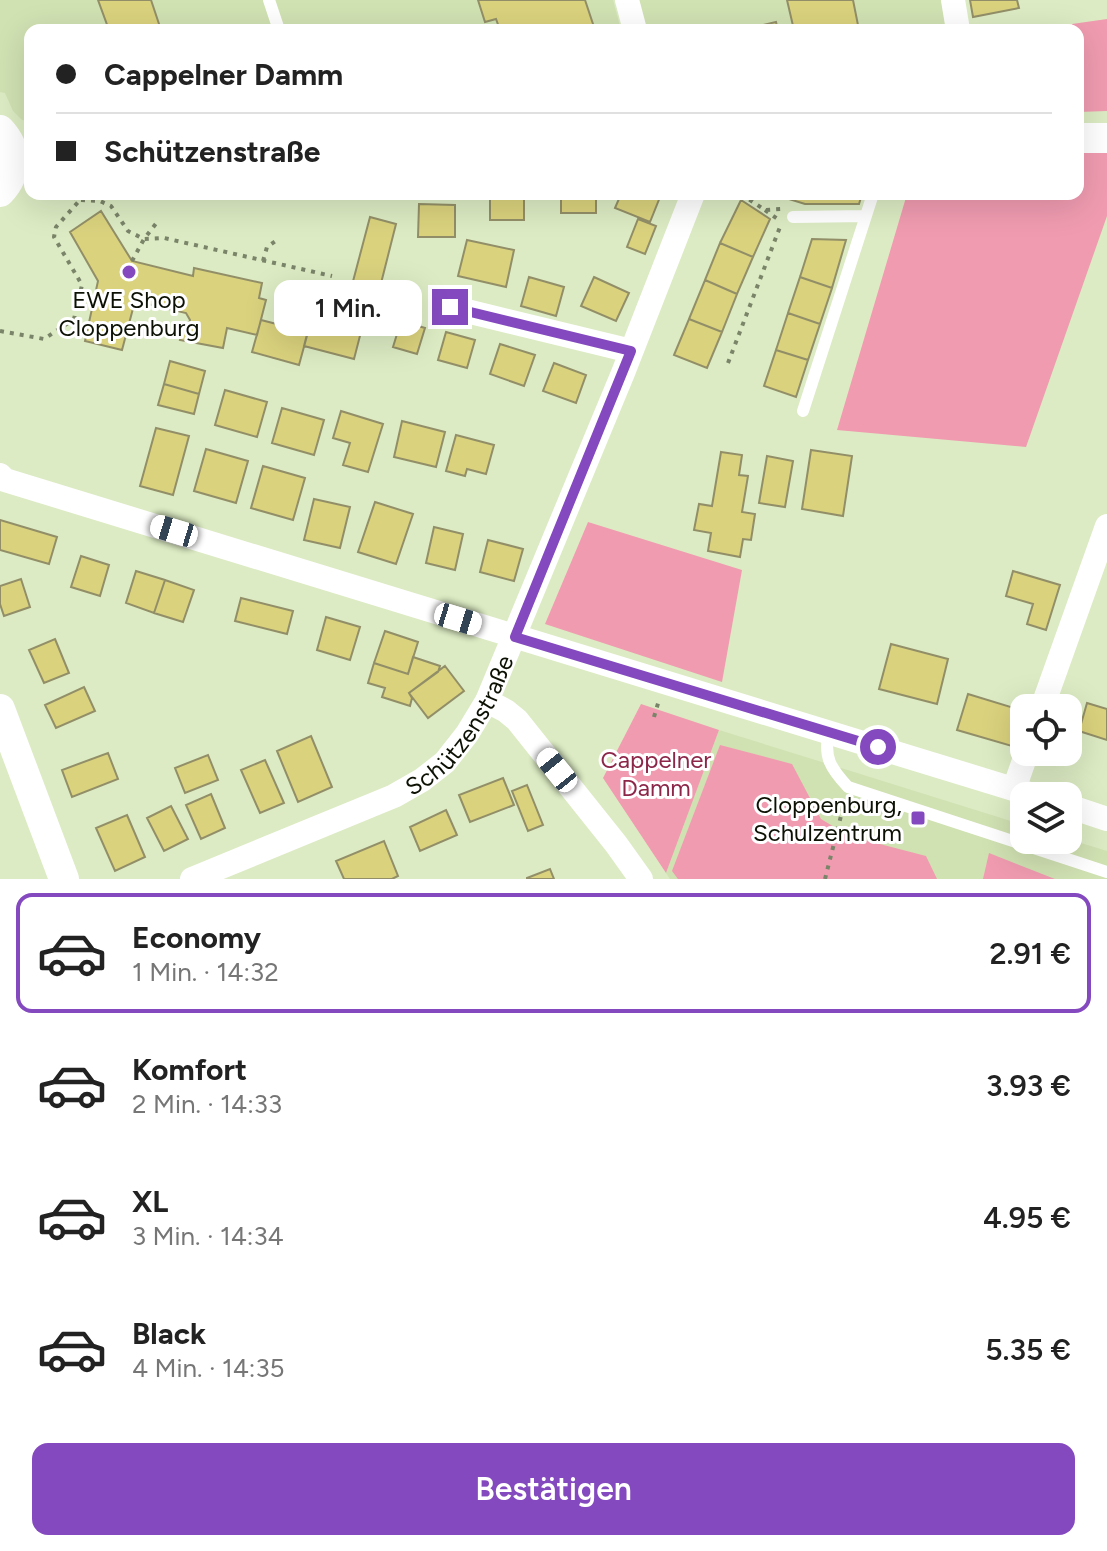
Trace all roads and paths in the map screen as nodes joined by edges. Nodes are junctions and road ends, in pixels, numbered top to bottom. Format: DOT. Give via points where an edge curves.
graph roads {
  1 [pos="269,0"];
  2 [pos="627,0"];
  3 [pos="953,0"];
  4 [pos="277,24"];
  5 [pos="633,24"];
  6 [pos="957,24"];
  7 [pos="1084,138"];
  8 [pos="1107,138"];
  9 [pos="15,146"];
  10 [pos="0,192"];
  11 [pos="80,200"];
  12 [pos="691,200"];
  13 [pos="750,200"];
  14 [pos="871,200"];
  15 [pos="765,210"];
  16 [pos="866,216"];
  17 [pos="793,217"];
  18 [pos="158,221"];
  19 [pos="144,239"];
  20 [pos="277,240"];
  21 [pos="132,261"];
  22 [pos="263,261"];
  23 [pos="332,276"];
  24 [pos="450,307"];
  25 [pos="0,331"];
  26 [pos="631,351"];
  27 [pos="728,363"];
  28 [pos="803,411"];
  29 [pos="0,475"];
  30 [pos="1107,526"];
  31 [pos="515,637"];
  32 [pos="1047,694"];
  33 [pos="661,695"];
  34 [pos="487,701"];
  35 [pos="0,709"];
  36 [pos="654,717"];
  37 [pos="829,732"];
  38 [pos="848,787"];
  39 [pos="1010,787"];
  40 [pos="1082,811"];
  41 [pos="1107,819"];
  42 [pos="1107,872"];
  43 [pos="64,879"];
  44 [pos="192,879"];
  45 [pos="641,879"];
  46 [pos="825,879"];
  1 -- 4 [label="lane"];
  2 -- 5 [label="street"];
  3 -- 6 [label="street"];
  7 -- 8 [label="street"];
  9 -- 10 [label="street" via="11,176"];
  11 -- 19 [label="path" via="111,206 128,231"];
  11 -- 25 [label="path" via="56,227 54,237 82,285 74,319 44,339"];
  12 -- 26 [label="street, Schützenstraße"];
  13 -- 15 [label="path"];
  14 -- 16 [label="lane"];
  15 -- 17 [label="path" via="793,209"];
  15 -- 27 [label="path" via="782,222"];
  16 -- 17 [label="lane"];
  16 -- 28 [label="lane"];
  18 -- 19 [label="path"];
  19 -- 21 [label="path"];
  19 -- 22 [label="path" via="164,238"];
  20 -- 22 [label="path" via="267,247"];
  22 -- 23 [label="path"];
  24 -- 26 [label="street"];
  26 -- 31 [label="street, Schützenstraße"];
  29 -- 31 [label="street"];
  30 -- 32 [label="street"];
  31 -- 34 [label="street, Schützenstraße"];
  31 -- 37 [label="street"];
  33 -- 36 [label="path"];
  34 -- 44 [label="street, Schützenstraße" via="445,762 422,780"];
  34 -- 45 [label="street" via="517,720"];
  35 -- 43 [label="street"];
  37 -- 38 [label="lane" via="826,756"];
  37 -- 39 [label="street"];
  38 -- 42 [label="lane"];
  38 -- 46 [label="path"];
  40 -- 41 [label="street"];
}
